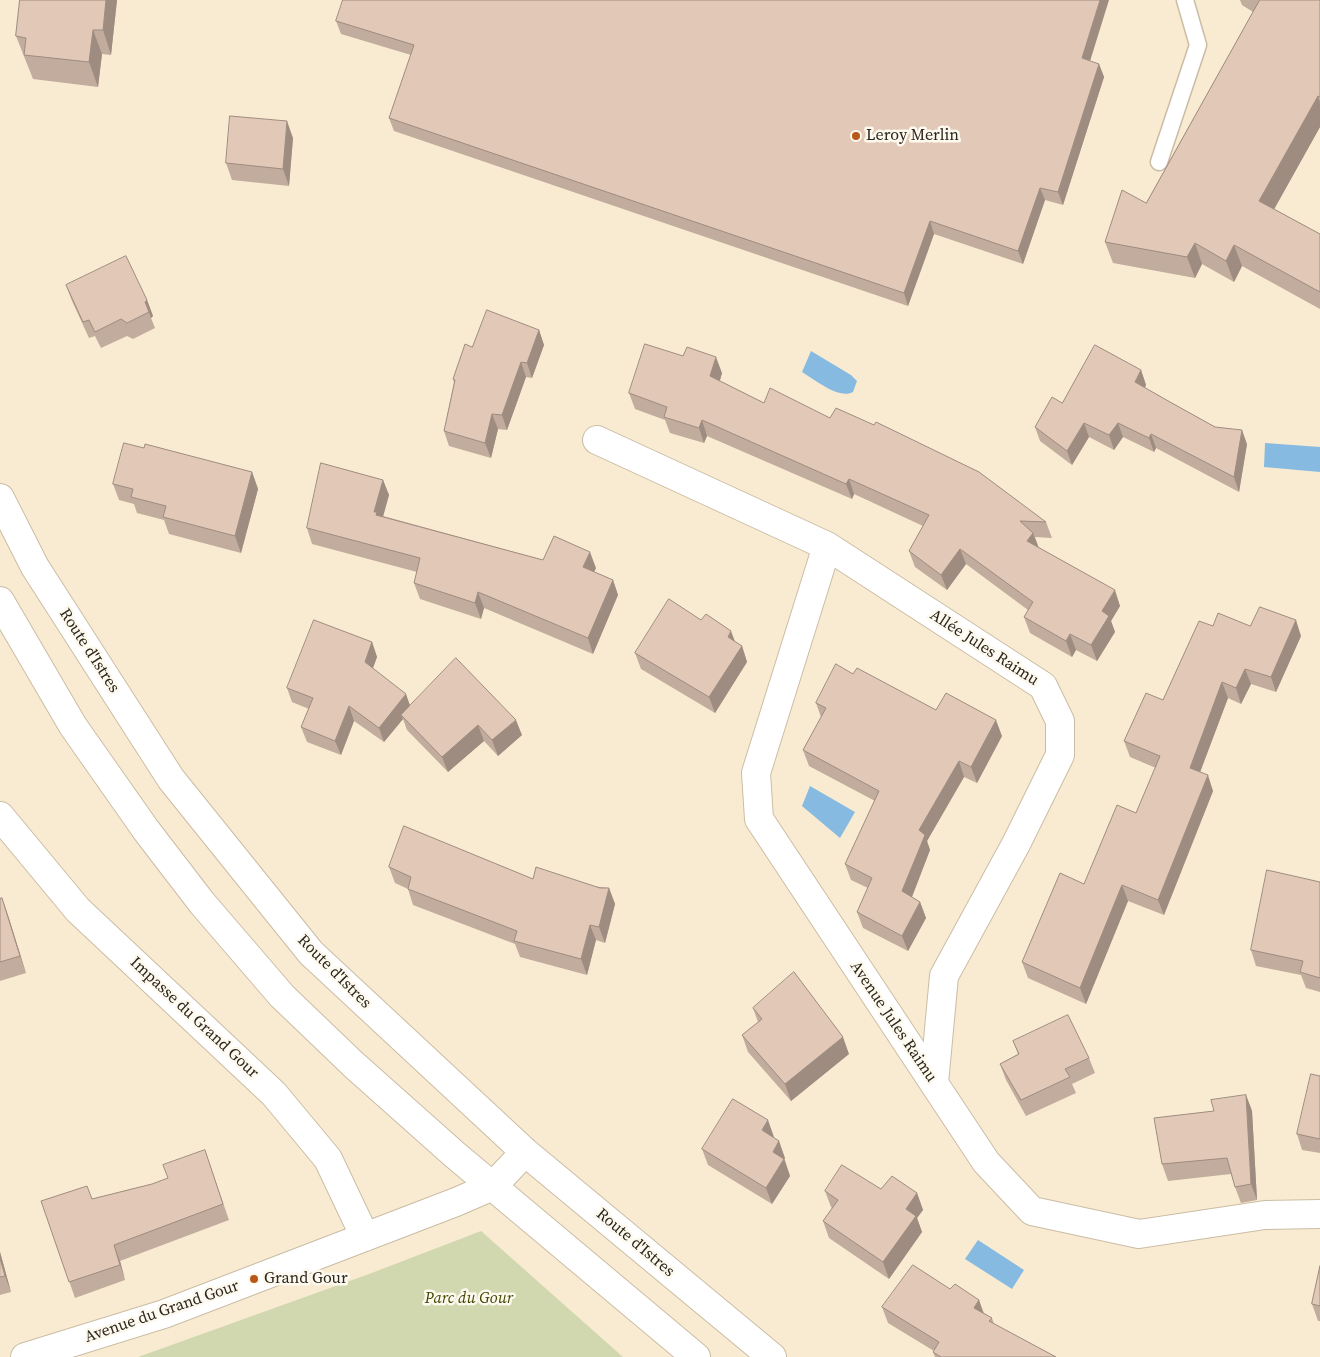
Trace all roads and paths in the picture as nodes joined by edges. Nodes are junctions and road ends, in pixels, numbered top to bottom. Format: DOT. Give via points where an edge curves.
graph roads {
  1 [pos="1185,0"];
  2 [pos="1159,162"];
  3 [pos="596,440"];
  4 [pos="0,498"];
  5 [pos="826,546"];
  6 [pos="0,600"];
  7 [pos="0,816"];
  8 [pos="934,1083"];
  9 [pos="525,1152"];
  10 [pos="493,1186"];
  11 [pos="1320,1214"];
  12 [pos="365,1237"];
  13 [pos="25,1357"];
  14 [pos="696,1357"];
  15 [pos="772,1357"];
  1 -- 2 [label="lane" via="1198,45"];
  3 -- 5 [label="street, Allée Jules Raimu"];
  4 -- 9 [label="street, Route d'Istres" via="35,567 171,779 305,946"];
  5 -- 8 [label="street, Avenue Jules Raimu" via="756,773 758,819"];
  5 -- 8 [label="street, Allée Jules Raimu" via="1043,686 1060,721 1060,756 944,976"];
  6 -- 10 [label="street" via="73,726 202,903 282,996 354,1065"];
  7 -- 12 [label="street, Impasse du Grand Gour" via="78,910 274,1094 328,1159"];
  8 -- 11 [label="street, Avenue Jules Raimu" via="986,1162 1032,1211 1139,1234 1265,1215"];
  9 -- 10 [label="street"];
  9 -- 15 [label="street, Route d'Istres"];
  10 -- 12 [label="street, Avenue du Grand Gour"];
  10 -- 14 [label="street"];
  12 -- 13 [label="street, Avenue du Grand Gour" via="164,1314"];
}
